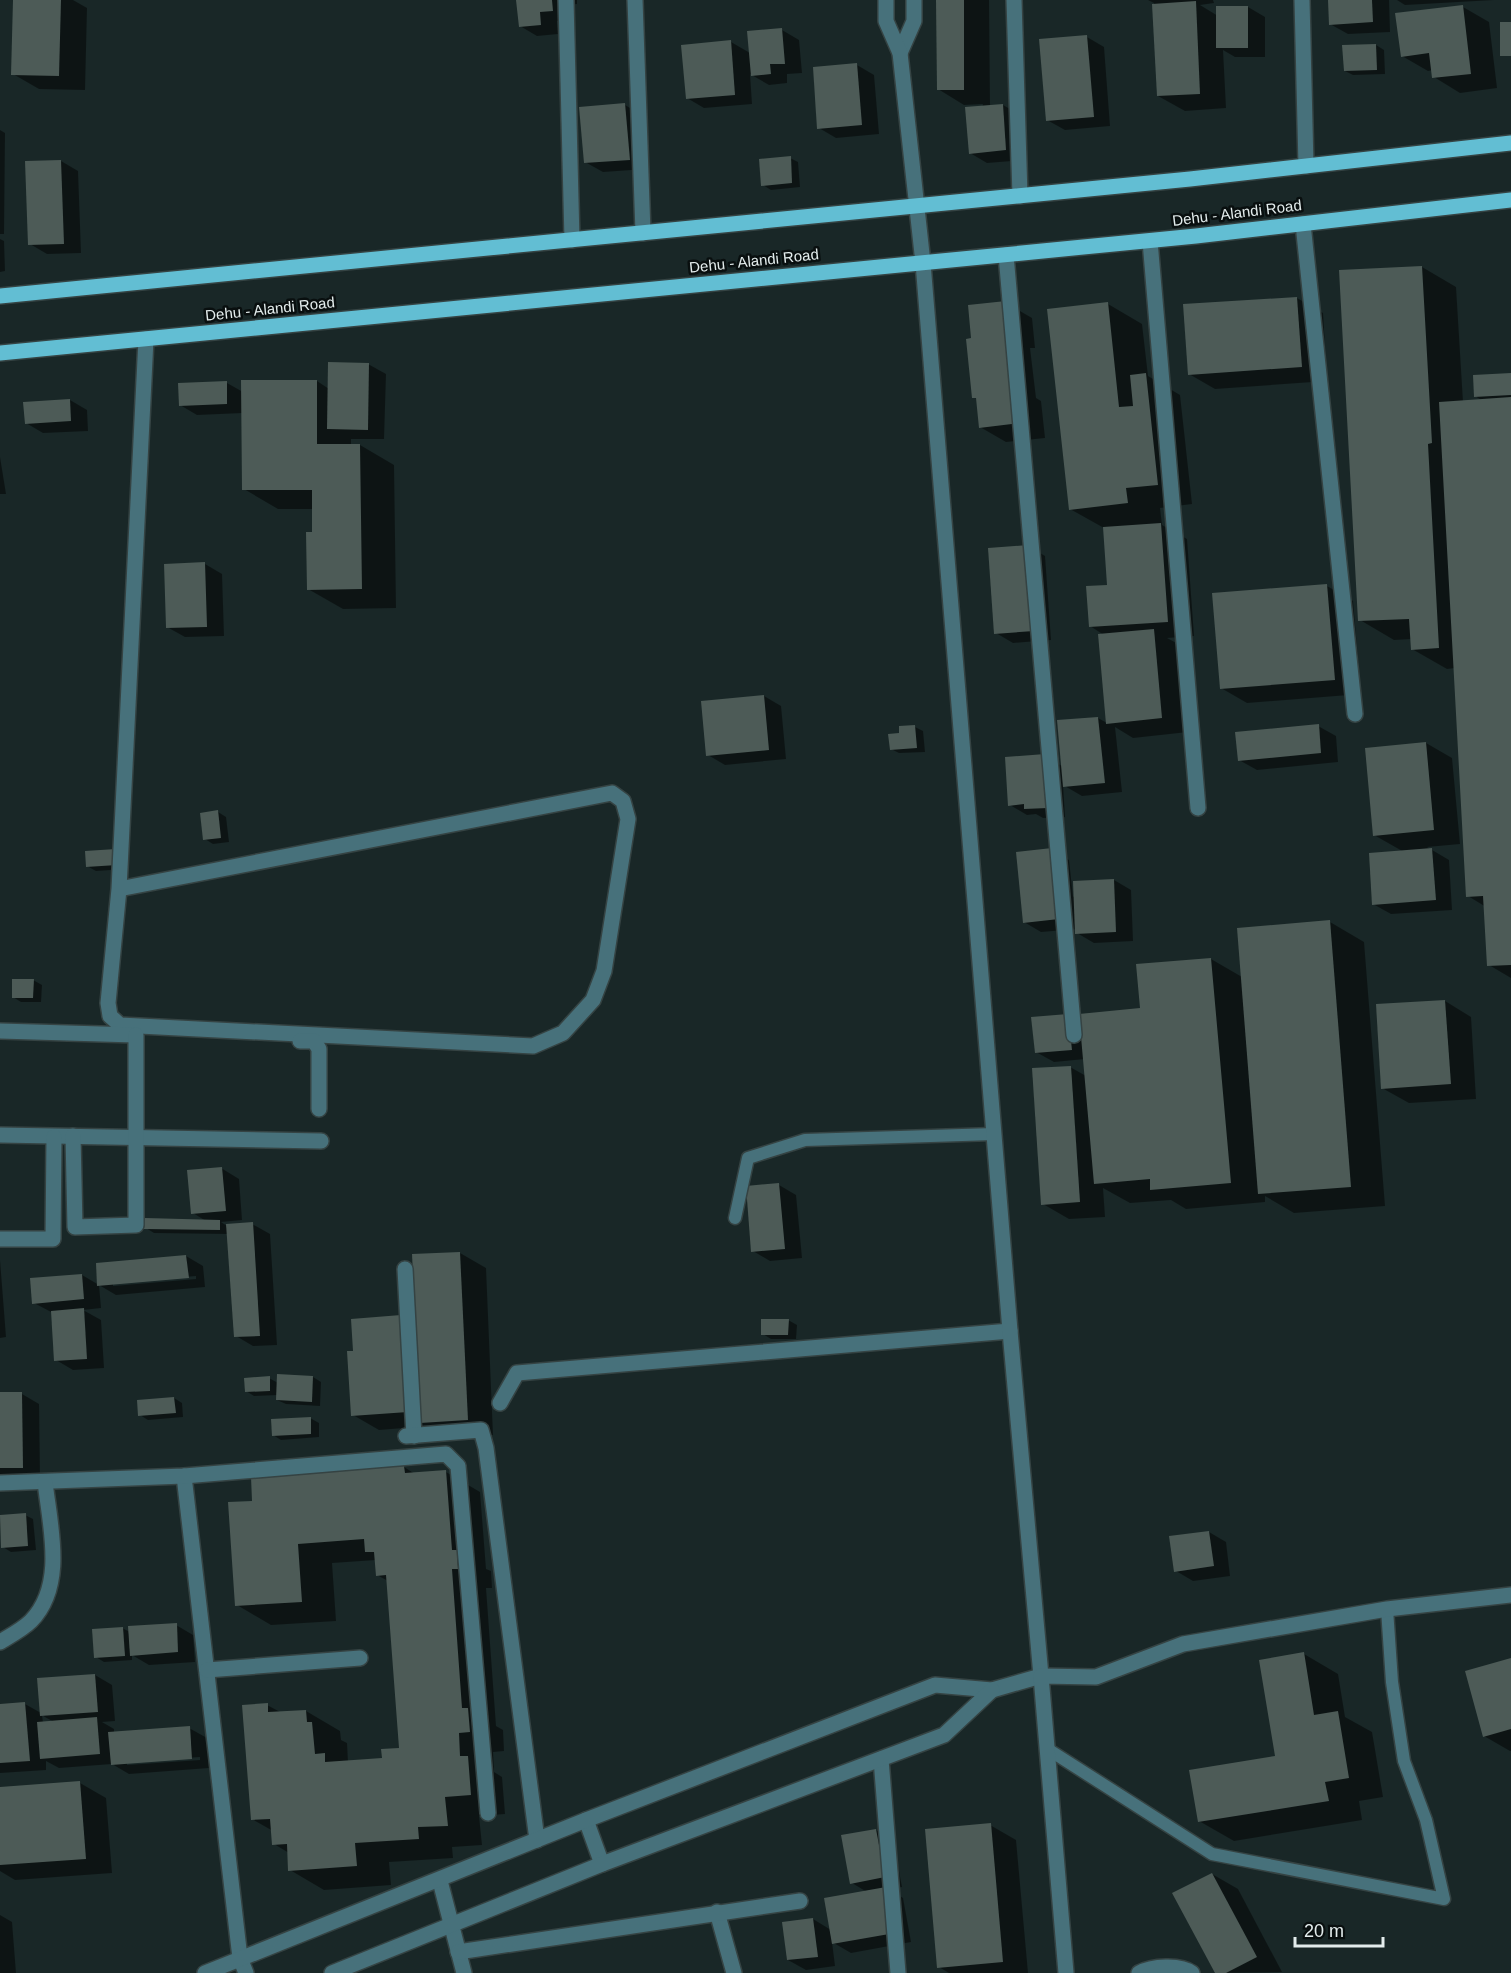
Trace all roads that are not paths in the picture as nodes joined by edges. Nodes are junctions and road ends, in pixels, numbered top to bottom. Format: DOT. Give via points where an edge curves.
graph roads {
  1 [pos="566,0"];
  2 [pos="635,0"];
  3 [pos="886,0"];
  4 [pos="914,0"];
  5 [pos="1014,0"];
  6 [pos="1302,0"];
  7 [pos="900,53"];
  8 [pos="1511,143"];
  9 [pos="1306,166"];
  10 [pos="1020,196"];
  11 [pos="1511,200"];
  12 [pos="917,206"];
  13 [pos="1304,224"];
  14 [pos="643,232"];
  15 [pos="572,240"];
  16 [pos="1150,241"];
  17 [pos="1006,255"];
  18 [pos="923,263"];
  19 [pos="0,296"];
  20 [pos="146,339"];
  21 [pos="0,353"];
  22 [pos="1355,714"];
  23 [pos="1198,807"];
  24 [pos="119,889"];
  25 [pos="0,1031"];
  26 [pos="136,1035"];
  27 [pos="1074,1035"];
  28 [pos="319,1109"];
  29 [pos="994,1134"];
  30 [pos="0,1135"];
  31 [pos="73,1136"];
  32 [pos="54,1137"];
  33 [pos="135,1138"];
  34 [pos="321,1141"];
  35 [pos="735,1218"];
  36 [pos="0,1239"];
  37 [pos="405,1269"];
  38 [pos="1010,1331"];
  39 [pos="500,1403"];
  40 [pos="184,1476"];
  41 [pos="45,1482"];
  42 [pos="0,1483"];
  43 [pos="1511,1594"];
  44 [pos="1387,1609"];
  45 [pos="0,1642"];
  46 [pos="360,1658"];
  47 [pos="207,1670"];
  48 [pos="1041,1676"];
  49 [pos="992,1690"];
  50 [pos="1046,1748"];
  51 [pos="881,1759"];
  52 [pos="488,1813"];
  53 [pos="586,1820"];
  54 [pos="537,1840"];
  55 [pos="602,1864"];
  56 [pos="440,1881"];
  57 [pos="800,1900"];
  58 [pos="717,1912"];
  59 [pos="451,1923"];
  60 [pos="458,1952"];
  61 [pos="240,1958"];
  62 [pos="205,1973"];
  63 [pos="246,1973"];
  64 [pos="332,1973"];
  65 [pos="464,1973"];
  66 [pos="734,1973"];
  67 [pos="898,1973"];
  68 [pos="1066,1973"];
  69 [pos="1139,1973"];
  70 [pos="1192,1973"];
  1 -- 15 [label="street"];
  2 -- 14 [label="street"];
  3 -- 7 [label="street" via="886,21"];
  4 -- 7 [label="street" via="914,21"];
  5 -- 10 [label="street"];
  6 -- 9 [label="street"];
  7 -- 12 [label="street"];
  8 -- 9 [label="main road"];
  9 -- 10 [label="main road"];
  10 -- 12 [label="main road"];
  11 -- 13 [label="main road, Dehu - Alandi Road"];
  12 -- 14 [label="main road"];
  12 -- 18 [label="street"];
  13 -- 16 [label="main road, Dehu - Alandi Road"];
  13 -- 22 [label="street"];
  14 -- 15 [label="main road"];
  15 -- 19 [label="main road"];
  16 -- 17 [label="main road, Dehu - Alandi Road"];
  16 -- 23 [label="street"];
  17 -- 18 [label="main road, Dehu - Alandi Road"];
  17 -- 27 [label="street"];
  18 -- 20 [label="main road, Dehu - Alandi Road"];
  18 -- 29 [label="street"];
  20 -- 21 [label="main road, Dehu - Alandi Road"];
  20 -- 24 [label="street"];
  24 -- 24 [label="street" via="108,1003 110,1016 120,1025 533,1046 563,1033 593,1000 604,971 628,819 623,801 612,793"];
  25 -- 26 [label="street"];
  26 -- 28 [label="street" via="314,1041 319,1049"];
  26 -- 33 [label="street"];
  29 -- 35 [label="lane" via="805,1140 748,1158"];
  29 -- 38 [label="street"];
  30 -- 32 [label="street"];
  31 -- 32 [label="street"];
  31 -- 33 [label="street"];
  31 -- 33 [label="street" via="75,1227 136,1225"];
  32 -- 36 [label="street" via="53,1239"];
  33 -- 34 [label="street"];
  37 -- 54 [label="street" via="410,1436 481,1430 486,1448"];
  38 -- 39 [label="street" via="517,1373"];
  38 -- 48 [label="street"];
  40 -- 41 [label="street"];
  40 -- 47 [label="street"];
  40 -- 52 [label="street" via="446,1454 458,1466"];
  41 -- 42 [label="street"];
  41 -- 45 [label="street" via="53,1552 50,1591 31,1621"];
  43 -- 44 [label="street"];
  44 -- 48 [label="street" via="1183,1644 1096,1677"];
  44 -- 50 [label="lane" via="1392,1682 1404,1761 1426,1820 1444,1899 1212,1854"];
  46 -- 47 [label="street"];
  47 -- 61 [label="street"];
  48 -- 49 [label="street"];
  48 -- 50 [label="street"];
  49 -- 51 [label="street" via="944,1735"];
  49 -- 53 [label="street" via="936,1685"];
  50 -- 68 [label="street"];
  51 -- 55 [label="street"];
  51 -- 67 [label="street"];
  53 -- 54 [label="street"];
  53 -- 55 [label="street"];
  54 -- 56 [label="street"];
  55 -- 59 [label="street"];
  56 -- 59 [label="street"];
  56 -- 61 [label="street"];
  57 -- 58 [label="street"];
  58 -- 60 [label="street"];
  58 -- 66 [label="street"];
  59 -- 60 [label="street"];
  59 -- 64 [label="street"];
  60 -- 65 [label="street"];
  61 -- 62 [label="street"];
  61 -- 63 [label="street"];
  69 -- 70 [label="street" via="1173,1967"];
}
